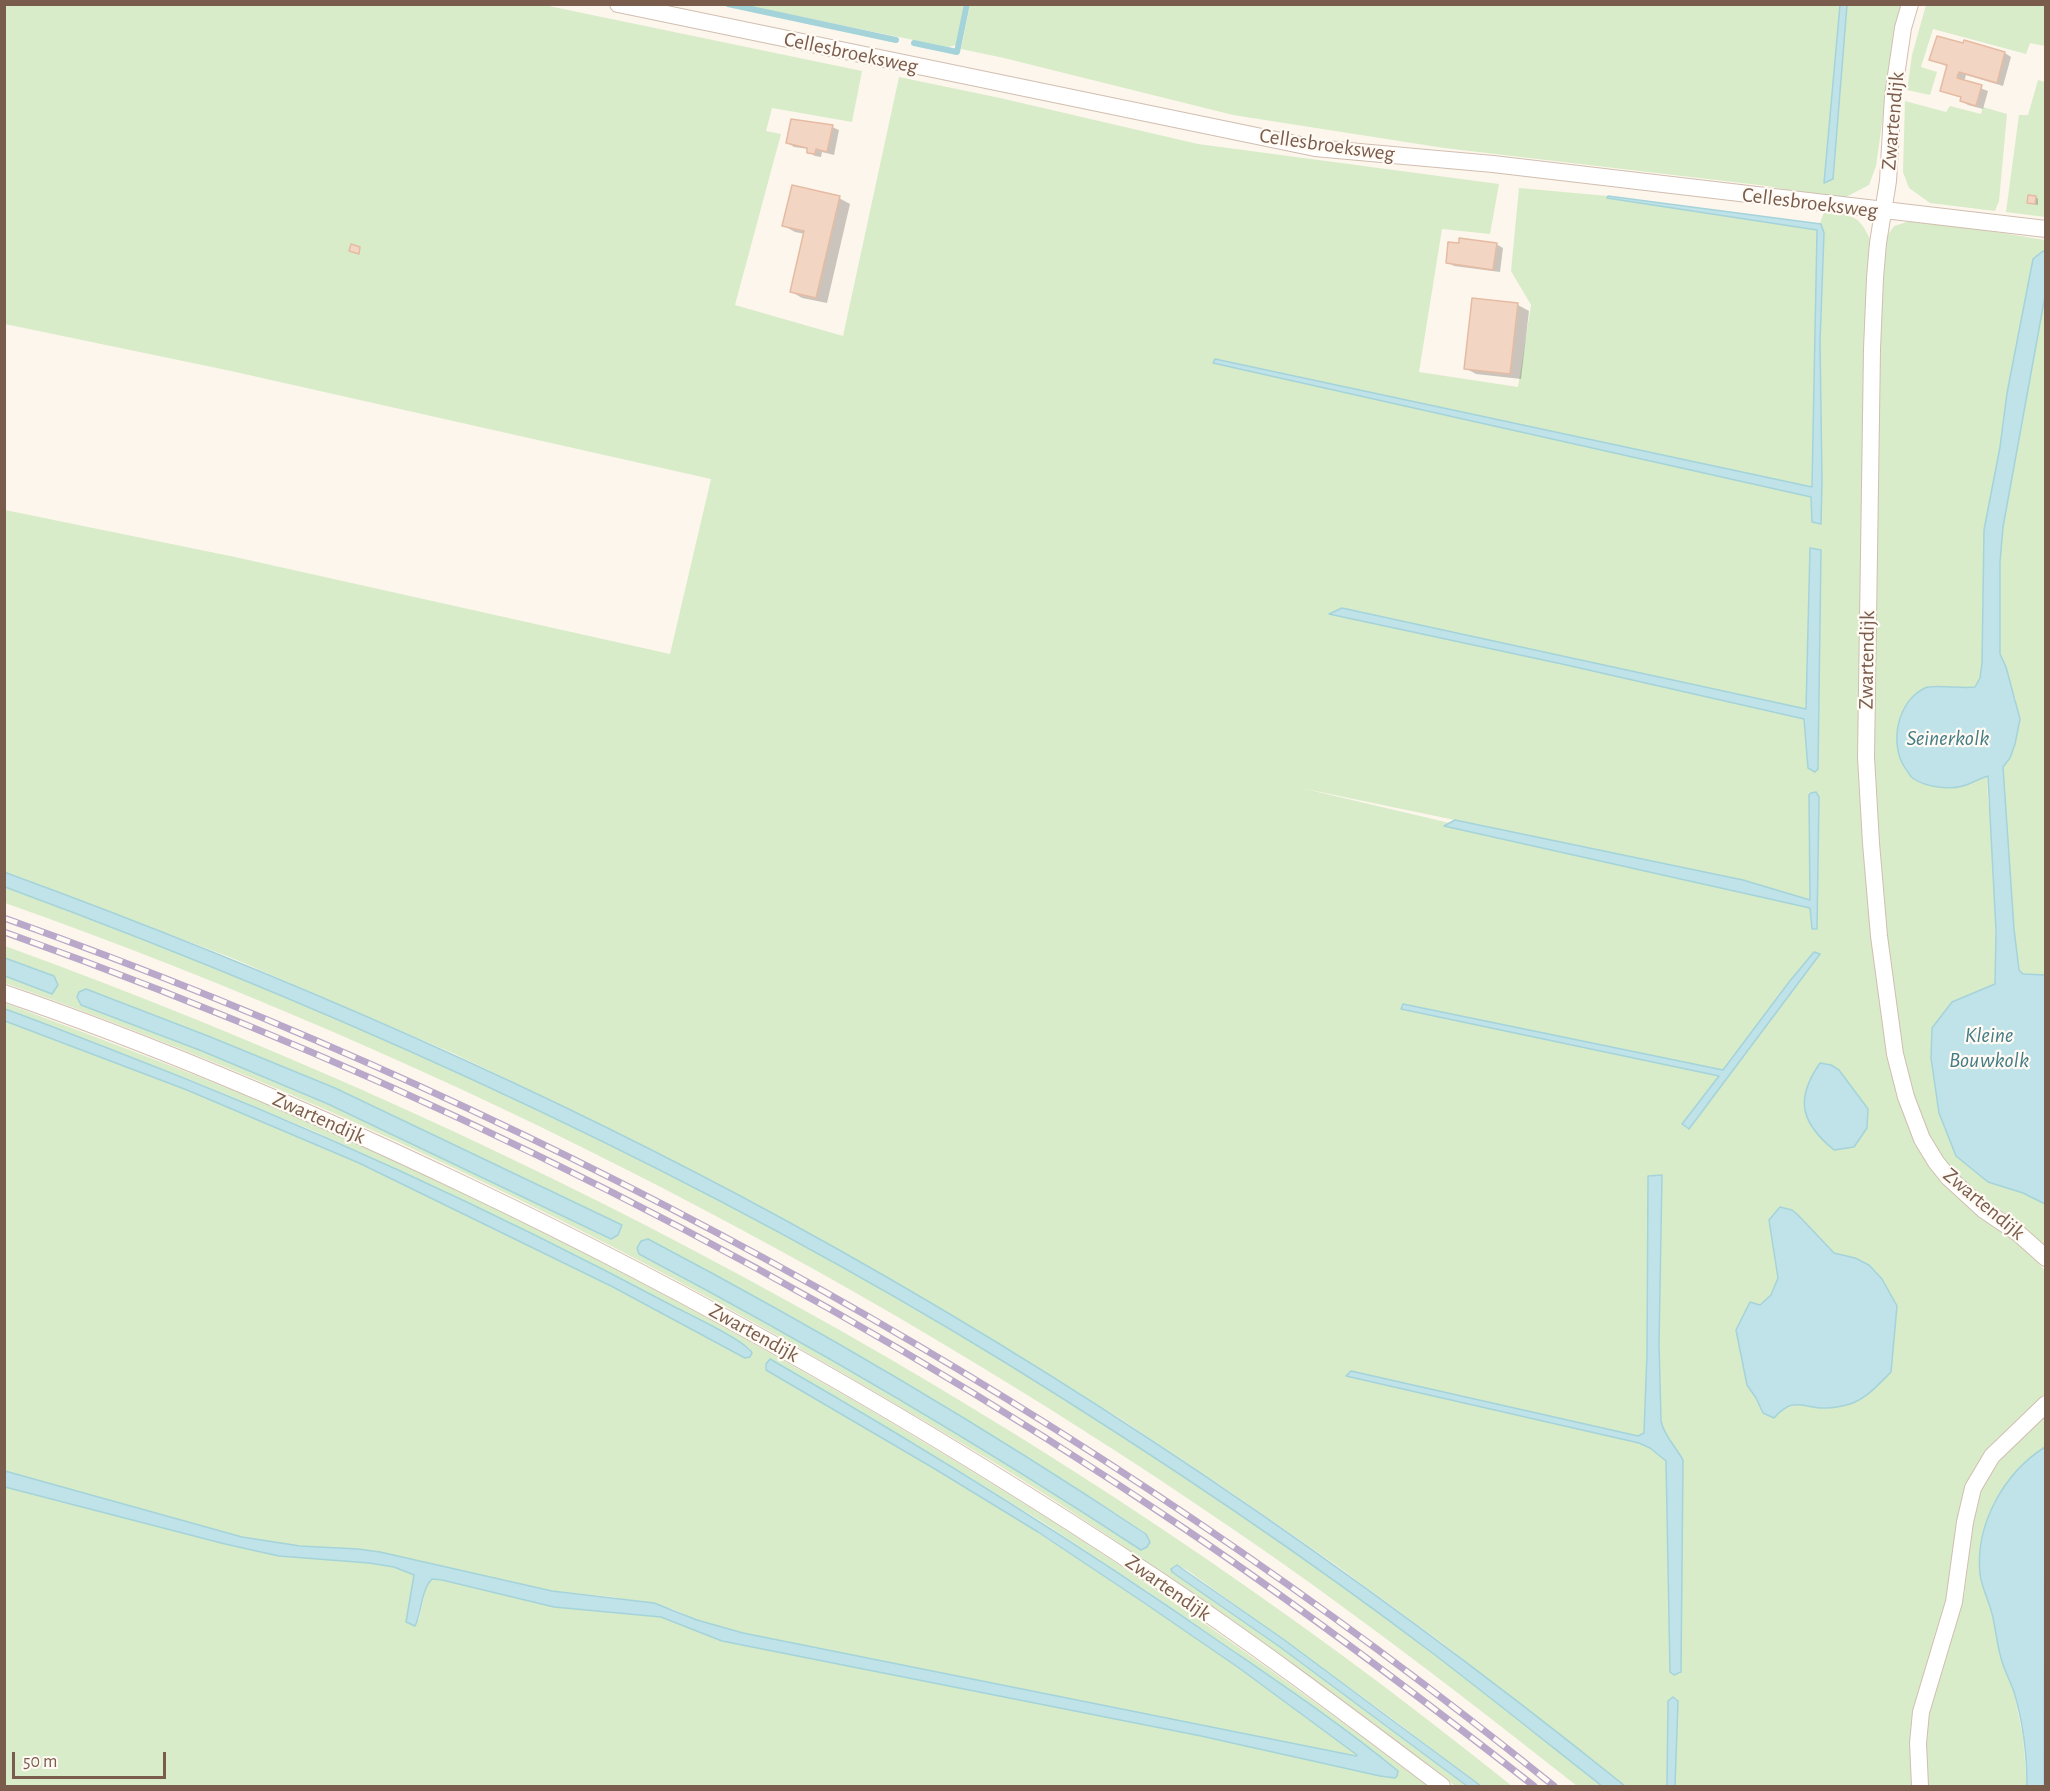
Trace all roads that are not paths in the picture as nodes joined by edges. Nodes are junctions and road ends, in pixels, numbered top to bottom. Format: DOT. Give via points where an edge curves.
graph roads {
  1 [pos="618,4"];
  2 [pos="1910,4"];
  3 [pos="1884,211"];
  4 [pos="2046,229"];
  5 [pos="4,993"];
  6 [pos="2046,1258"];
  7 [pos="2046,1404"];
  8 [pos="1442,1786"];
  9 [pos="1920,1786"];
  1 -- 3 [label="street, Cellesbroeksweg" via="1315,148 1493,164"];
  2 -- 3 [label="street, Zwartendijk" via="1893,96"];
  3 -- 4 [label="street, Cellesbroeksweg"];
  3 -- 6 [label="street, Zwartendijk" via="1878,243 1872,350 1866,757 1876,901 1891,1025 1910,1112 1935,1162 1962,1191"];
  5 -- 8 [label="street, Zwartendijk" via="322,1118 533,1218 738,1323 958,1452 1129,1561"];
  7 -- 9 [label="street" via="1992,1456 1973,1488 1954,1602 1921,1712"];
}
